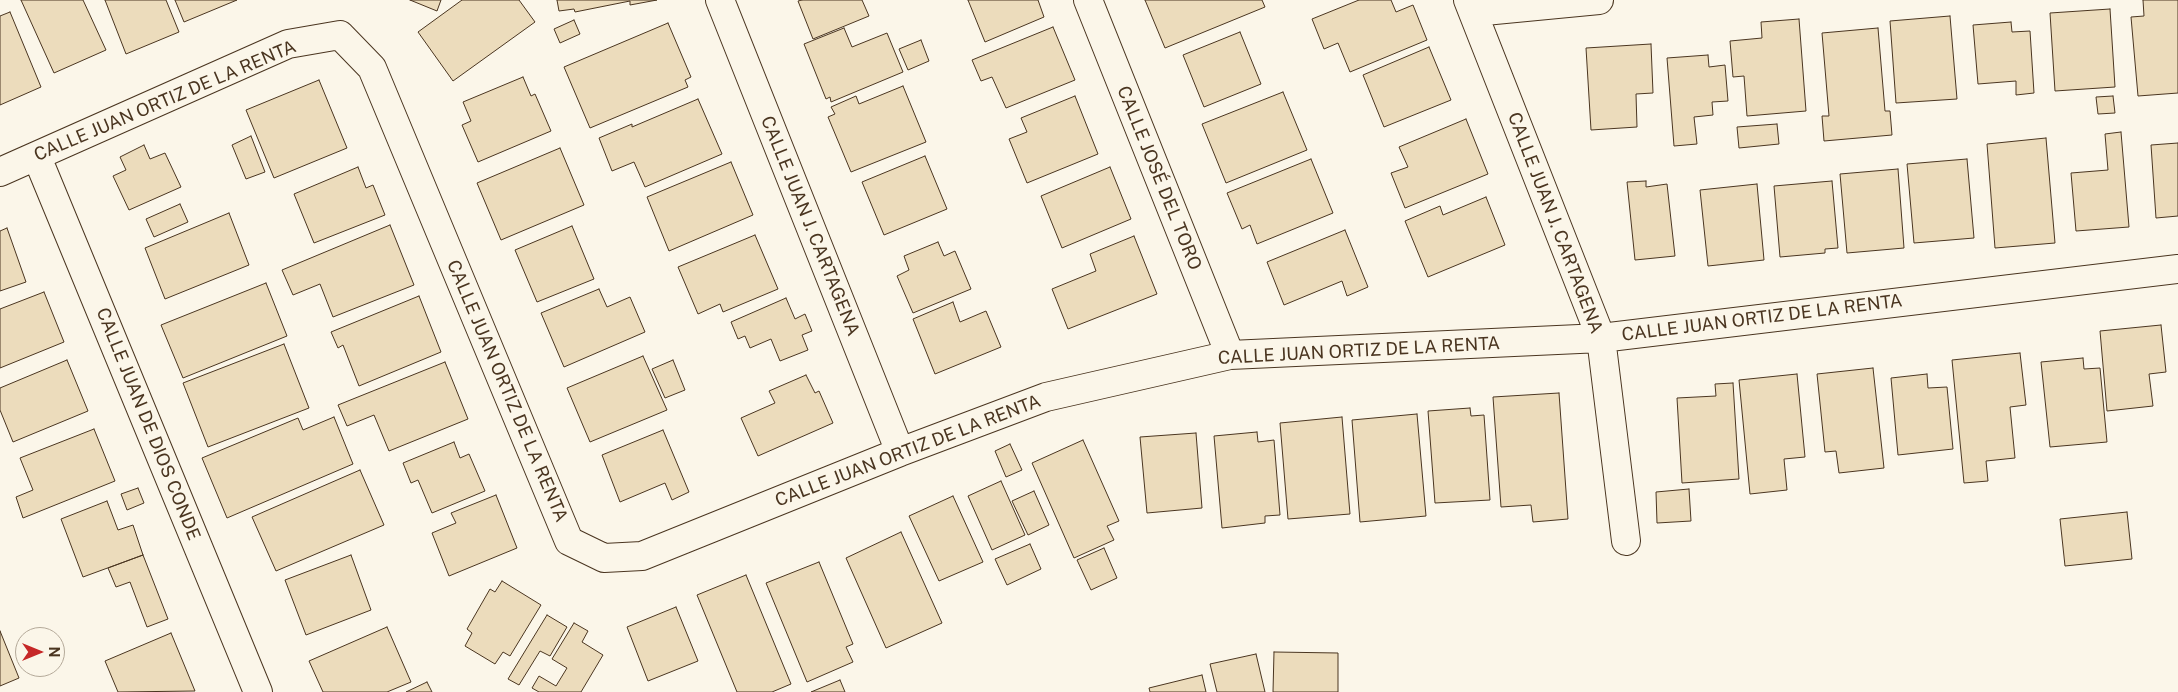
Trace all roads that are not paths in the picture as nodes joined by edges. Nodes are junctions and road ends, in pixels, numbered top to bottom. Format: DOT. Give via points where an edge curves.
graph roads {
  1 [pos="720,0"];
  2 [pos="1088,0"];
  3 [pos="1600,0"];
  4 [pos="1471,6"];
  5 [pos="37,157"];
  6 [pos="0,172"];
  7 [pos="2178,269"];
  8 [pos="1601,338"];
  9 [pos="1230,355"];
  10 [pos="900,452"];
  11 [pos="1626,541"];
  12 [pos="258,692"];
  1 -- 10 [label="street, CALLE JUAN J. CARTAGENA"];
  2 -- 9 [label="street, CALLE JOSÉ DEL TORO"];
  3 -- 4 [label="street"];
  4 -- 8 [label="street, CALLE JUAN J. CARTAGENA"];
  5 -- 6 [label="street, CALLE JUAN ORTIZ DE LA RENTA"];
  5 -- 10 [label="street, CALLE JUAN ORTIZ DE LA RENTA" via="288,44 340,35 372,68 569,541 604,558 642,556"];
  5 -- 12 [label="street, CALLE JUAN DE DIOS CONDE"];
  7 -- 8 [label="street, CALLE JUAN ORTIZ DE LA RENTA"];
  8 -- 9 [label="street, CALLE JUAN ORTIZ DE LA RENTA"];
  8 -- 11 [label="street, CALLE JUAN J. CARTAGENA"];
  9 -- 10 [label="street, CALLE JUAN ORTIZ DE LA RENTA" via="1046,397"];
}
